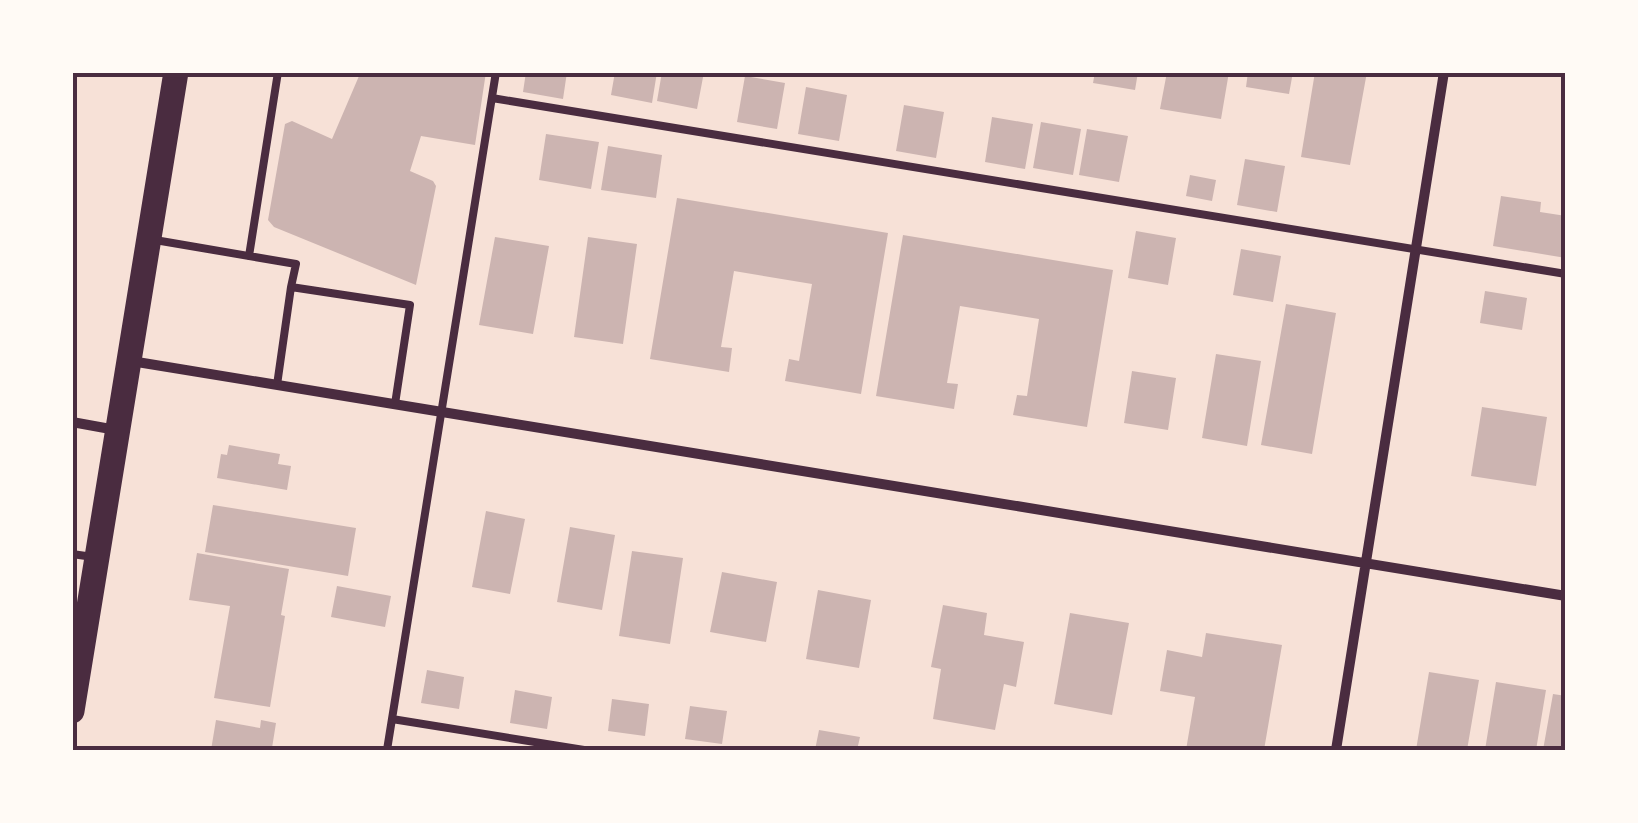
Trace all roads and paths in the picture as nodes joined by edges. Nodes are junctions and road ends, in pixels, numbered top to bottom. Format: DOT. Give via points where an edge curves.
graph roads {
  1 [pos="176,72"];
  2 [pos="278,72"];
  3 [pos="496,72"];
  4 [pos="1444,72"];
  5 [pos="492,98"];
  6 [pos="149,238"];
  7 [pos="1416,249"];
  8 [pos="249,256"];
  9 [pos="1566,274"];
  10 [pos="291,287"];
  11 [pos="129,361"];
  12 [pos="277,385"];
  13 [pos="395,404"];
  14 [pos="441,412"];
  15 [pos="72,422"];
  16 [pos="118,430"];
  17 [pos="85,556"];
  18 [pos="1366,564"];
  19 [pos="1566,596"];
  20 [pos="74,698"];
  21 [pos="392,719"];
  22 [pos="386,750"];
  23 [pos="584,750"];
  24 [pos="1336,750"];
  1 -- 6 [label="main road"];
  2 -- 8 [label="lane"];
  3 -- 5 [label="lane"];
  4 -- 7 [label="street"];
  5 -- 7 [label="lane"];
  5 -- 14 [label="lane"];
  6 -- 8 [label="lane"];
  6 -- 11 [label="main road"];
  7 -- 9 [label="lane"];
  7 -- 18 [label="street"];
  8 -- 10 [label="lane" via="296,264"];
  10 -- 12 [label="lane"];
  10 -- 13 [label="lane" via="410,305"];
  11 -- 12 [label="street"];
  11 -- 16 [label="main road"];
  12 -- 13 [label="street"];
  13 -- 14 [label="street"];
  14 -- 18 [label="street"];
  14 -- 21 [label="lane"];
  15 -- 16 [label="street"];
  16 -- 17 [label="main road"];
  17 -- 20 [label="main road"];
  18 -- 19 [label="street"];
  18 -- 24 [label="street"];
  21 -- 22 [label="lane"];
  21 -- 23 [label="lane"];
}
